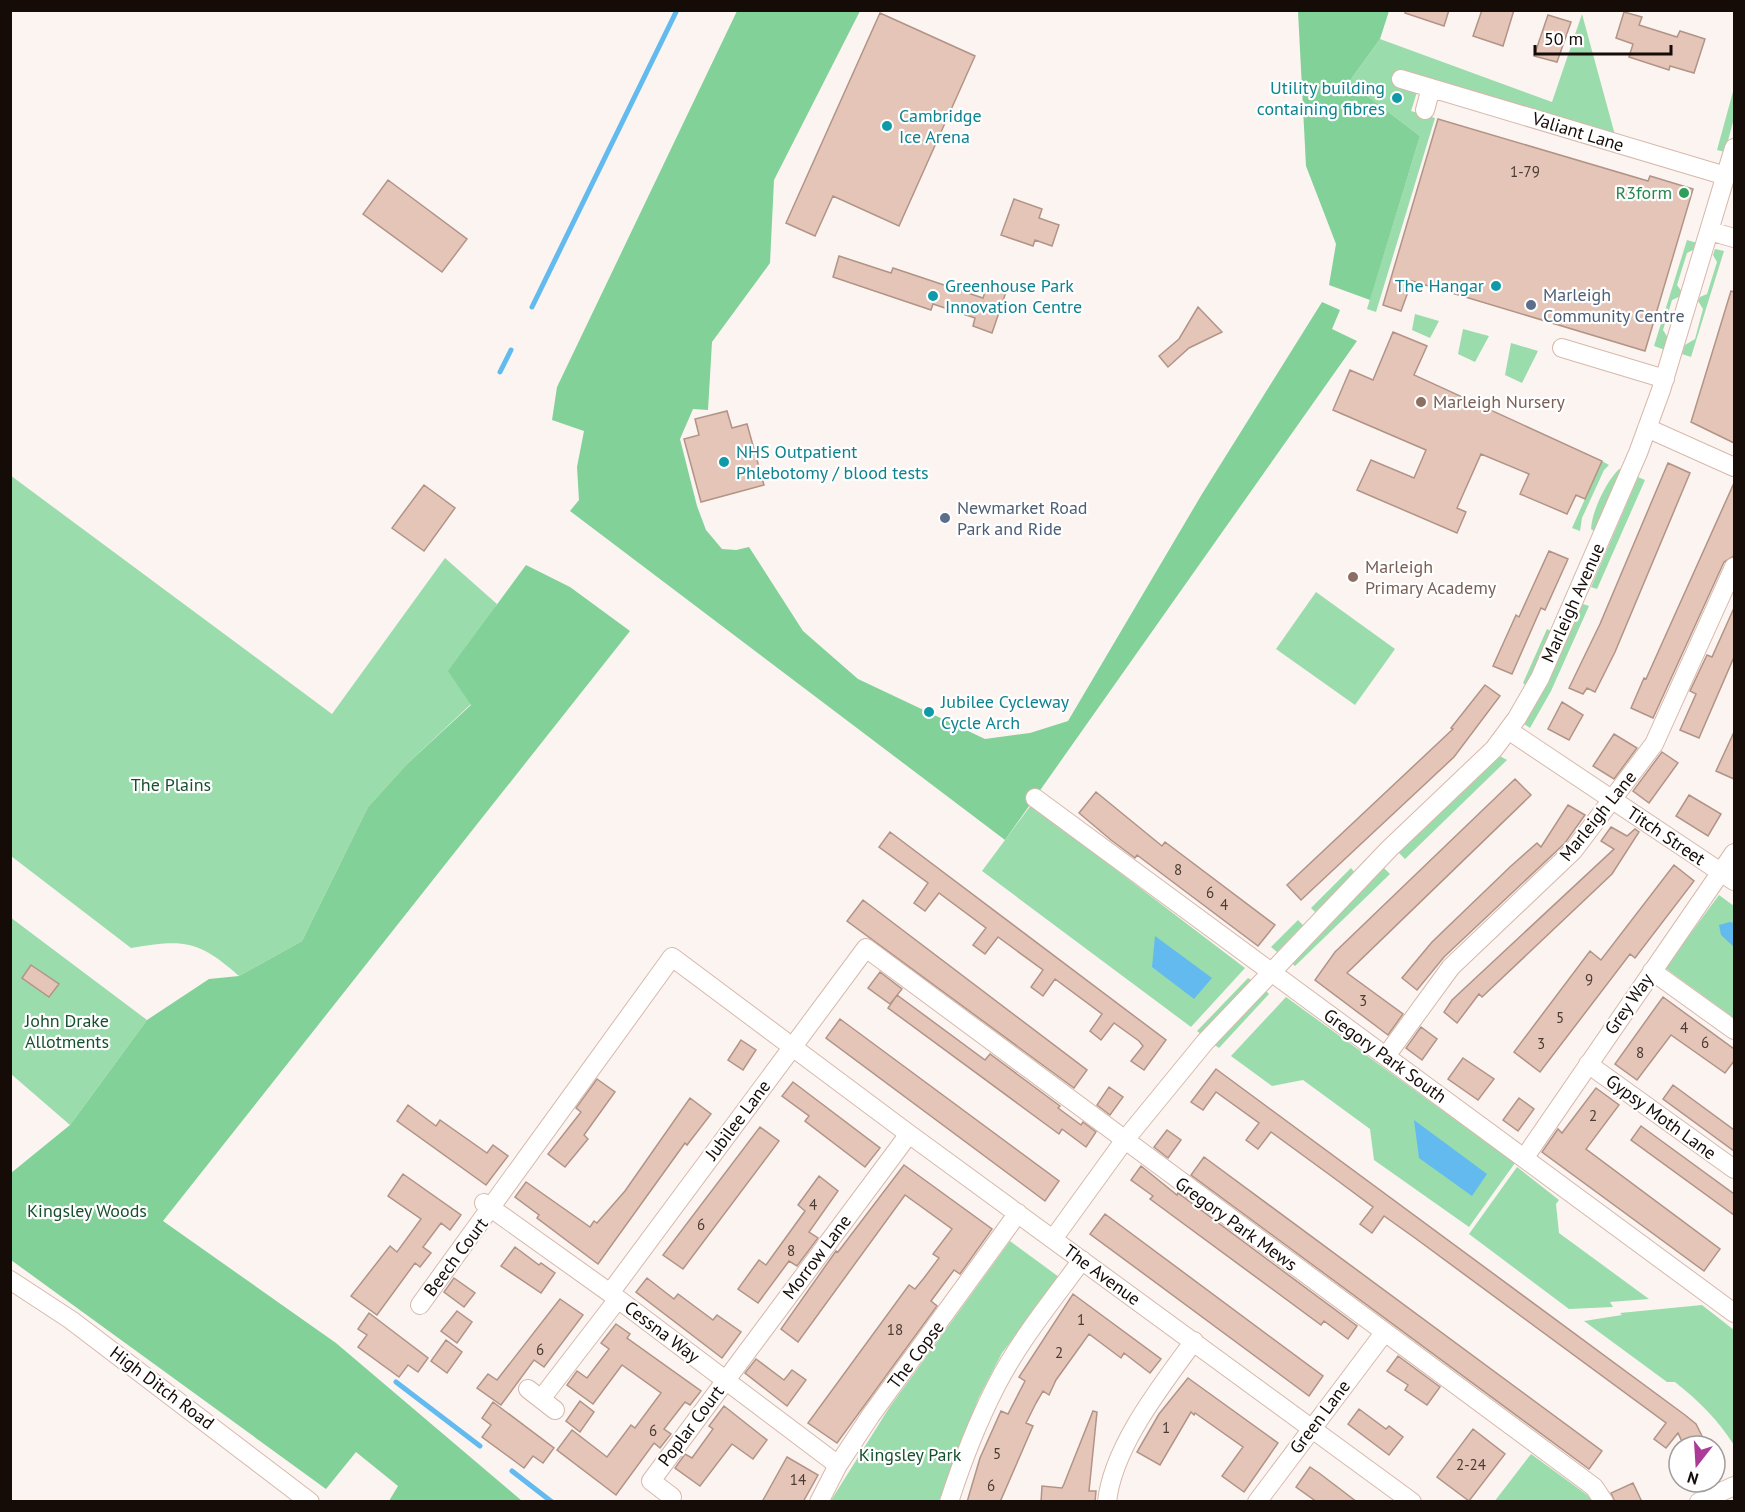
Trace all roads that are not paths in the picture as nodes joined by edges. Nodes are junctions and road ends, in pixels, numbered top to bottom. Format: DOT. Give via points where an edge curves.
graph roads {
  1 [pos="1401,79"];
  2 [pos="1431,88"];
  3 [pos="1425,110"];
  4 [pos="1734,148"];
  5 [pos="1726,176"];
  6 [pos="1710,231"];
  7 [pos="1734,238"];
  8 [pos="1562,348"];
  9 [pos="1665,379"];
  10 [pos="1647,428"];
  11 [pos="1734,467"];
  12 [pos="1734,567"];
  13 [pos="1508,730"];
  14 [pos="1035,798"];
  15 [pos="1612,800"];
  16 [pos="1734,853"];
  17 [pos="1728,877"];
  18 [pos="866,948"];
  19 [pos="1652,970"];
  20 [pos="1269,973"];
  21 [pos="1734,1030"];
  22 [pos="792,1047"];
  23 [pos="1386,1056"];
  24 [pos="1588,1064"];
  25 [pos="909,1134"];
  26 [pos="1124,1141"];
  27 [pos="1525,1156"];
  28 [pos="1734,1169"];
  29 [pos="488,1206"];
  30 [pos="1018,1213"];
  31 [pos="1053,1239"];
  32 [pos="1082,1260"];
  33 [pos="10,1280"];
  34 [pos="614,1296"];
  35 [pos="420,1305"];
  36 [pos="1734,1313"];
  37 [pos="1384,1333"];
  38 [pos="1194,1341"];
  39 [pos="726,1380"];
  40 [pos="541,1399"];
  41 [pos="1313,1429"];
  42 [pos="838,1464"];
  43 [pos="1734,1486"];
  44 [pos="672,1497"];
  45 [pos="310,1502"];
  46 [pos="819,1502"];
  47 [pos="949,1502"];
  48 [pos="1107,1502"];
  49 [pos="1257,1502"];
  50 [pos="1412,1502"];
  51 [pos="1604,1502"];
  52 [pos="1699,1502"];
  1 -- 2 [label="street, Valiant Lane"];
  2 -- 3 [label="street"];
  2 -- 5 [label="street, Valiant Lane"];
  4 -- 5 [label="street, Marleigh Avenue"];
  5 -- 6 [label="street, Marleigh Avenue"];
  6 -- 7 [label="street"];
  6 -- 9 [label="street, Marleigh Avenue"];
  8 -- 9 [label="street"];
  9 -- 10 [label="street, Marleigh Avenue"];
  10 -- 11 [label="street"];
  10 -- 13 [label="street, Marleigh Avenue" via="1540,678"];
  12 -- 15 [label="street, Marleigh Lane" via="1654,744"];
  13 -- 15 [label="street, Titch Street"];
  13 -- 20 [label="street, Marleigh Avenue" via="1494,749 1389,849"];
  14 -- 20 [label="street, Gregory Park South"];
  15 -- 17 [label="street, Titch Street"];
  15 -- 23 [label="street, Marleigh Lane" via="1573,852 1451,968"];
  16 -- 17 [label="street, Grey Way"];
  17 -- 19 [label="street, Grey Way"];
  18 -- 22 [label="street, Jubilee Lane"];
  18 -- 26 [label="street, Gregory Park Mews"];
  19 -- 21 [label="street"];
  19 -- 24 [label="street, Grey Way"];
  20 -- 23 [label="street, Gregory Park South"];
  20 -- 26 [label="street, Marleigh Avenue" via="1202,1044"];
  22 -- 25 [label="street, The Avenue"];
  22 -- 29 [label="street, Beech Court" via="672,957"];
  22 -- 34 [label="street, Jubilee Lane"];
  23 -- 27 [label="street, Gregory Park South"];
  24 -- 27 [label="street, Grey Way"];
  24 -- 28 [label="street, Gypsy Moth Lane"];
  25 -- 30 [label="street, The Avenue"];
  25 -- 39 [label="street, Morrow Lane"];
  26 -- 31 [label="street, Marleigh Avenue"];
  26 -- 37 [label="street, Gregory Park Mews"];
  27 -- 36 [label="street, Gregory Park South"];
  29 -- 34 [label="street, Cessna Way"];
  29 -- 35 [label="street, Beech Court"];
  30 -- 31 [label="street, The Avenue"];
  30 -- 42 [label="street, The Copse"];
  31 -- 32 [label="street, The Avenue"];
  32 -- 38 [label="street, The Avenue"];
  32 -- 47 [label="street" via="996,1385 974,1431"];
  33 -- 45 [label="street, High Ditch Road" via="70,1320"];
  34 -- 39 [label="street, Cessna Way"];
  34 -- 40 [label="street, Jubilee Lane"];
  37 -- 41 [label="street, Green Lane"];
  37 -- 51 [label="street, Gregory Park Mews" via="1594,1487"];
  38 -- 41 [label="street, The Avenue"];
  38 -- 48 [label="street" via="1152,1398 1111,1475"];
  39 -- 42 [label="street, Cessna Way"];
  39 -- 44 [label="street, Poplar Court" via="651,1481"];
  41 -- 49 [label="street, Green Lane"];
  41 -- 50 [label="street, The Avenue"];
  42 -- 46 [label="street, The Copse"];
  43 -- 52 [label="street"];
}
